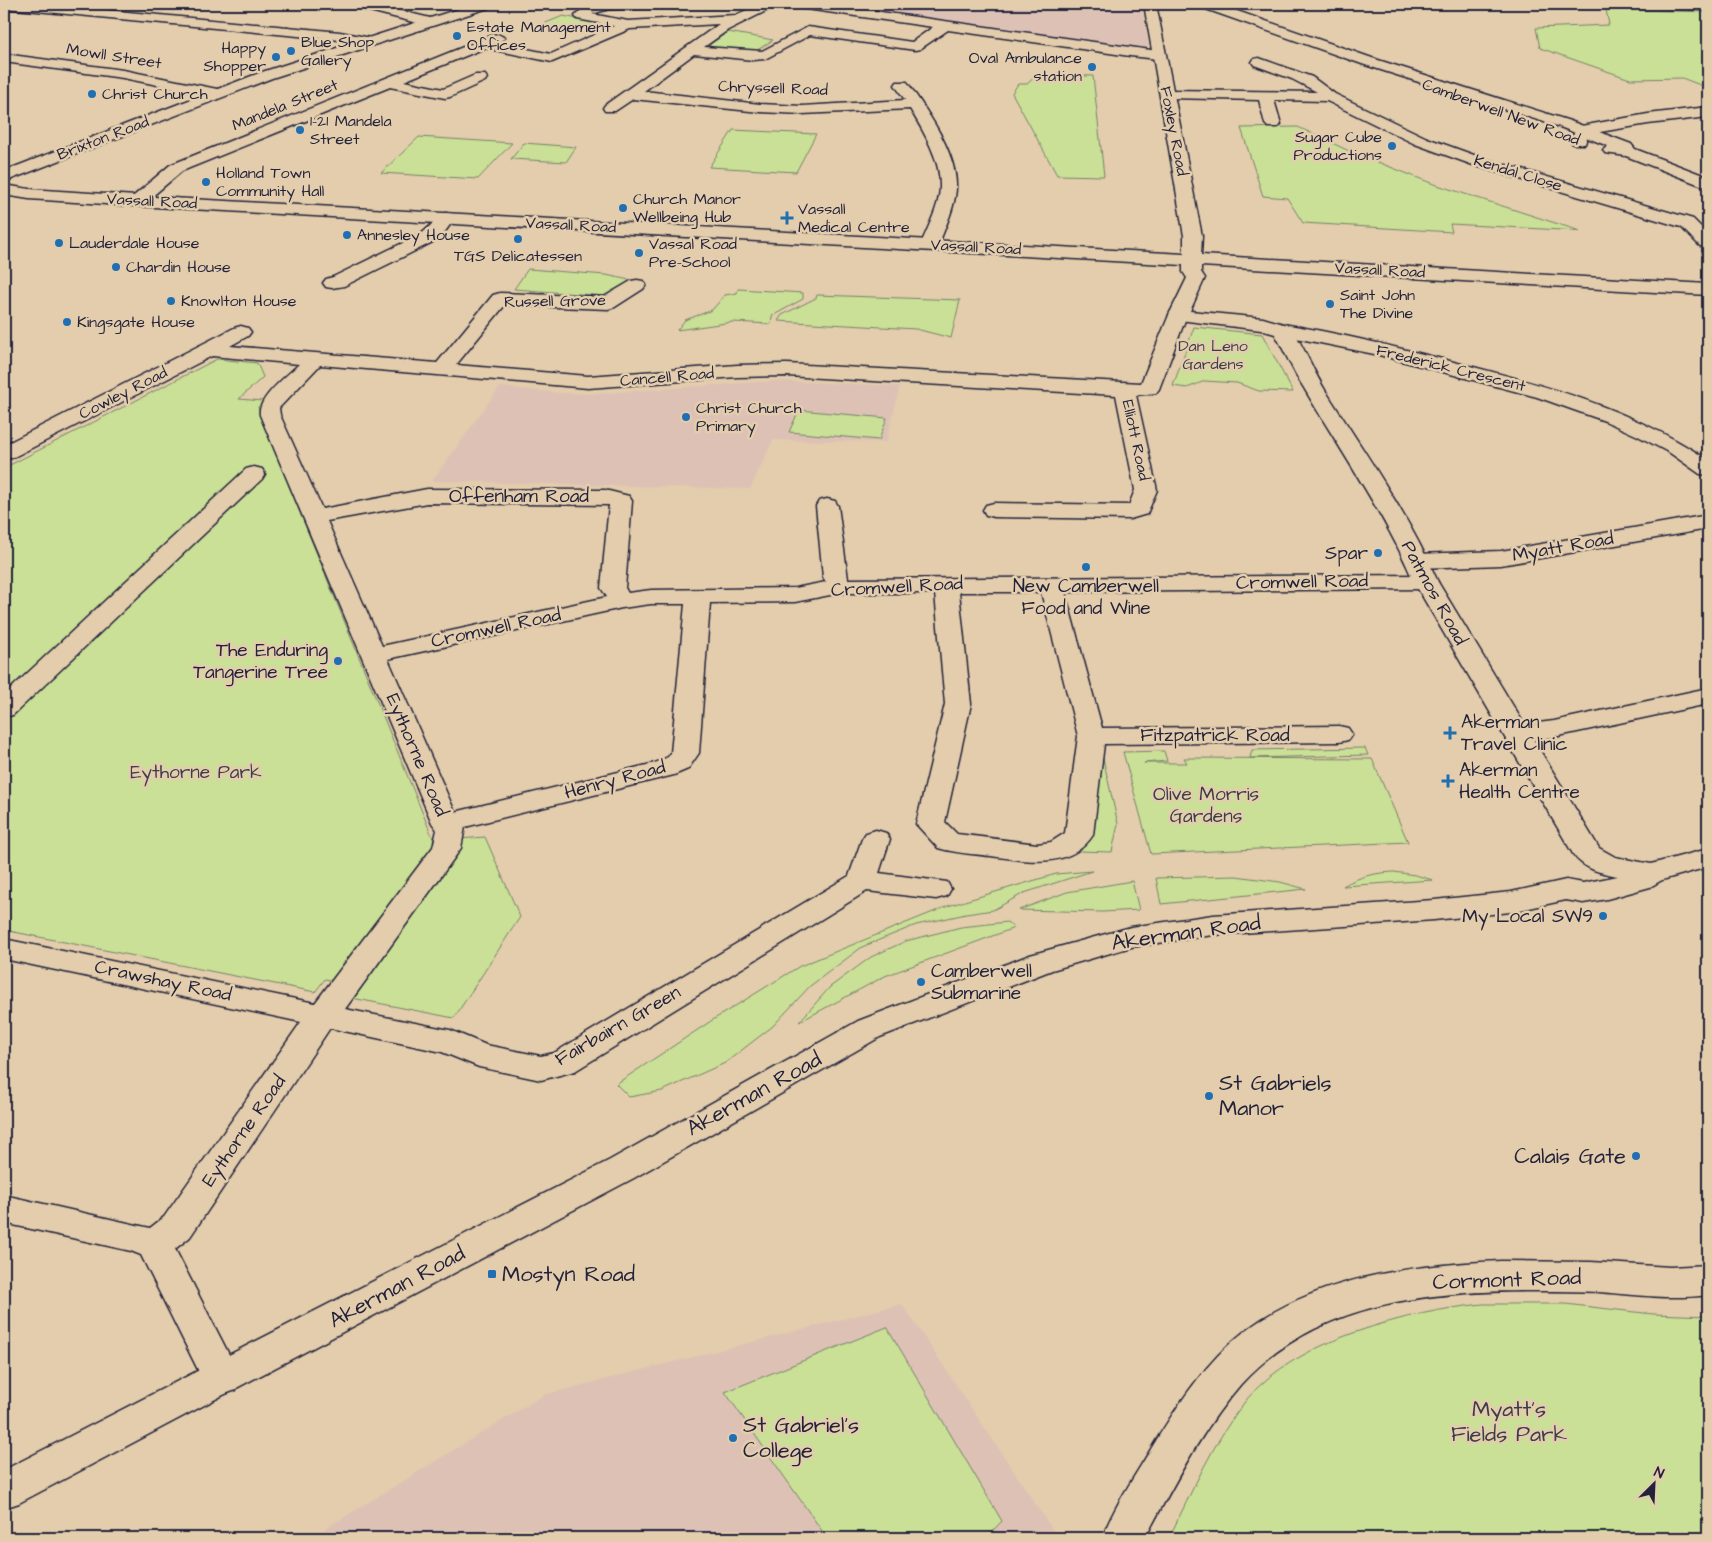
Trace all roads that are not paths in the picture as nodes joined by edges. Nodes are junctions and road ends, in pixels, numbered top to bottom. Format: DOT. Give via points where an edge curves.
graph roads {
  1 [pos="4,4"];
  2 [pos="359,4"];
  3 [pos="486,4"];
  4 [pos="640,4"];
  5 [pos="770,4"];
  6 [pos="799,4"];
  7 [pos="1150,4"];
  8 [pos="1205,4"];
  9 [pos="741,19"];
  10 [pos="429,22"];
  11 [pos="628,25"];
  12 [pos="946,25"];
  13 [pos="366,41"];
  14 [pos="692,50"];
  15 [pos="1158,55"];
  16 [pos="4,58"];
  17 [pos="1259,62"];
  18 [pos="480,78"];
  19 [pos="389,82"];
  20 [pos="902,85"];
  21 [pos="218,93"];
  22 [pos="445,94"];
  23 [pos="630,94"];
  24 [pos="1168,94"];
  25 [pos="1266,97"];
  26 [pos="1330,97"];
  27 [pos="430,100"];
  28 [pos="915,104"];
  29 [pos="610,108"];
  30 [pos="1708,112"];
  31 [pos="1708,120"];
  32 [pos="1273,124"];
  33 [pos="1580,136"];
  34 [pos="1606,140"];
  35 [pos="1629,152"];
  36 [pos="4,177"];
  37 [pos="1708,183"];
  38 [pos="4,190"];
  39 [pos="136,201"];
  40 [pos="446,218"];
  41 [pos="1706,242"];
  42 [pos="930,244"];
  43 [pos="1193,265"];
  44 [pos="332,283"];
  45 [pos="637,285"];
  46 [pos="1708,289"];
  47 [pos="1178,314"];
  48 [pos="1283,330"];
  49 [pos="241,332"];
  50 [pos="209,350"];
  51 [pos="316,358"];
  52 [pos="441,371"];
  53 [pos="1125,389"];
  54 [pos="4,453"];
  55 [pos="1708,470"];
  56 [pos="254,474"];
  57 [pos="827,506"];
  58 [pos="994,510"];
  59 [pos="315,517"];
  60 [pos="1708,522"];
  61 [pos="1422,572"];
  62 [pos="946,584"];
  63 [pos="1050,584"];
  64 [pos="840,586"];
  65 [pos="698,597"];
  66 [pos="622,601"];
  67 [pos="374,655"];
  68 [pos="1708,696"];
  69 [pos="4,709"];
  70 [pos="1516,733"];
  71 [pos="1339,734"];
  72 [pos="1091,736"];
  73 [pos="446,823"];
  74 [pos="876,839"];
  75 [pos="1588,854"];
  76 [pos="1708,858"];
  77 [pos="1652,873"];
  78 [pos="862,881"];
  79 [pos="936,890"];
  80 [pos="1566,890"];
  81 [pos="4,949"];
  82 [pos="322,1016"];
  83 [pos="4,1209"];
  84 [pos="154,1245"];
  85 [pos="1708,1280"];
  86 [pos="222,1378"];
  87 [pos="4,1490"];
  88 [pos="1123,1538"];
  1 -- 13 [label="main road"];
  2 -- 10 [label="main road"];
  3 -- 10 [label="main road, Brixton Road"];
  4 -- 11 [label="main road" via="598,7 582,16"];
  5 -- 9 [label="main road"];
  6 -- 12 [label="main road"];
  7 -- 15 [label="main road, Foxley Road"];
  8 -- 33 [label="main road, Camberwell New Road" via="1433,88"];
  9 -- 11 [label="main road"];
  9 -- 14 [label="main road" via="723,27"];
  10 -- 13 [label="main road, Brixton Road"];
  11 -- 19 [label="main road, Mandela Street" via="552,58 491,41"];
  12 -- 14 [label="main road" via="915,46 808,31 765,55"];
  12 -- 15 [label="main road"];
  13 -- 21 [label="main road, Brixton Road"];
  14 -- 23 [label="main road"];
  15 -- 24 [label="main road, Foxley Road"];
  16 -- 21 [label="main road, Mowll Street" via="123,74"];
  17 -- 26 [label="main road, Kendal Close" via="1310,82"];
  18 -- 22 [label="main road"];
  19 -- 22 [label="main road"];
  19 -- 39 [label="main road, Mandela Street" via="176,168"];
  20 -- 28 [label="main road"];
  21 -- 36 [label="main road, Brixton Road"];
  22 -- 27 [label="main road"];
  23 -- 28 [label="main road, Chryssell Road" via="802,110"];
  23 -- 29 [label="main road"];
  24 -- 25 [label="main road, Kendal Close"];
  24 -- 43 [label="main road, Foxley Road" via="1193,236"];
  25 -- 26 [label="main road, Kendal Close"];
  25 -- 32 [label="main road"];
  26 -- 41 [label="main road, Kendal Close" via="1422,141 1480,162 1687,223"];
  28 -- 42 [label="main road" via="945,162 947,178 948,191"];
  30 -- 33 [label="main road" via="1648,119"];
  31 -- 34 [label="main road"];
  33 -- 34 [label="main road, Camberwell New Road"];
  33 -- 35 [label="main road, Camberwell New Road" via="1602,148"];
  34 -- 35 [label="main road, Camberwell New Road" via="1625,147"];
  35 -- 37 [label="main road, Camberwell New Road"];
  38 -- 39 [label="main road, Vassall Road"];
  39 -- 40 [label="main road, Vassall Road"];
  40 -- 42 [label="main road, Vassall Road"];
  40 -- 44 [label="main road" via="435,233 425,239"];
  42 -- 43 [label="main road, Vassall Road"];
  43 -- 46 [label="main road, Vassall Road"];
  43 -- 47 [label="main road, Elliott Road" via="1192,272 1196,278"];
  45 -- 52 [label="main road, Russell Grove" via="608,302 500,298"];
  47 -- 48 [label="main road, Frederick Crescent" via="1263,324"];
  47 -- 53 [label="main road, Elliott Road" via="1148,389"];
  48 -- 55 [label="main road, Frederick Crescent" via="1337,339 1548,392 1619,418 1682,451"];
  48 -- 61 [label="main road, Patmos Road"];
  49 -- 50 [label="main road, Cowley Road"];
  50 -- 51 [label="main road, Cancell Road"];
  50 -- 54 [label="main road, Cowley Road"];
  51 -- 52 [label="main road, Cancell Road"];
  51 -- 59 [label="main road, Eythorne Road" via="269,408"];
  52 -- 53 [label="main road, Cancell Road" via="614,382 787,370"];
  53 -- 58 [label="main road, Elliott Road" via="1146,490 1139,508 1130,512"];
  56 -- 69 [label="main road"];
  57 -- 64 [label="main road" via="835,578"];
  59 -- 66 [label="main road, Offenham Road" via="427,496 605,496 616,499 621,501 613,588"];
  59 -- 67 [label="main road, Eythorne Road"];
  60 -- 61 [label="main road, Myatt Road"];
  61 -- 63 [label="main road, Cromwell Road"];
  61 -- 70 [label="main road, Patmos Road"];
  62 -- 63 [label="main road, Cromwell Road"];
  62 -- 64 [label="main road, Cromwell Road"];
  62 -- 72 [label="main road" via="958,704 930,824 948,842 1037,852 1057,850 1074,841 1082,823"];
  63 -- 72 [label="main road"];
  64 -- 65 [label="main road, Cromwell Road" via="795,595"];
  65 -- 66 [label="main road, Cromwell Road"];
  65 -- 73 [label="main road, Henry Road" via="685,754 678,763 664,770"];
  66 -- 67 [label="main road, Cromwell Road"];
  67 -- 73 [label="main road, Eythorne Road"];
  68 -- 70 [label="main road" via="1554,729"];
  70 -- 75 [label="main road, Patmos Road"];
  71 -- 72 [label="main road, Fitzpatrick Road"];
  73 -- 82 [label="main road, Eythorne Road" via="451,833 447,848"];
  74 -- 78 [label="main road"];
  75 -- 77 [label="main road" via="1607,865"];
  75 -- 80 [label="main road"];
  76 -- 77 [label="main road, Akerman Road"];
  77 -- 80 [label="main road, Akerman Road" via="1640,880 1607,889 1583,893"];
  78 -- 79 [label="main road"];
  78 -- 82 [label="main road, Fairbairn Green" via="552,1066 540,1068 488,1058 450,1042"];
  80 -- 86 [label="main road, Akerman Road" via="1512,902 1434,910 1213,925 1131,937 1041,962 870,1029 614,1173"];
  81 -- 82 [label="main road, Crawshay Road"];
  82 -- 84 [label="main road, Eythorne Road" via="177,1227"];
  83 -- 84 [label="main road" via="137,1238"];
  84 -- 86 [label="main road"];
  85 -- 88 [label="main road, Cormont Road" via="1683,1284 1604,1278 1489,1276 1447,1279 1382,1289 1310,1311 1264,1337 1228,1371 1180,1436"];
  86 -- 87 [label="main road, Akerman Road"];
}
